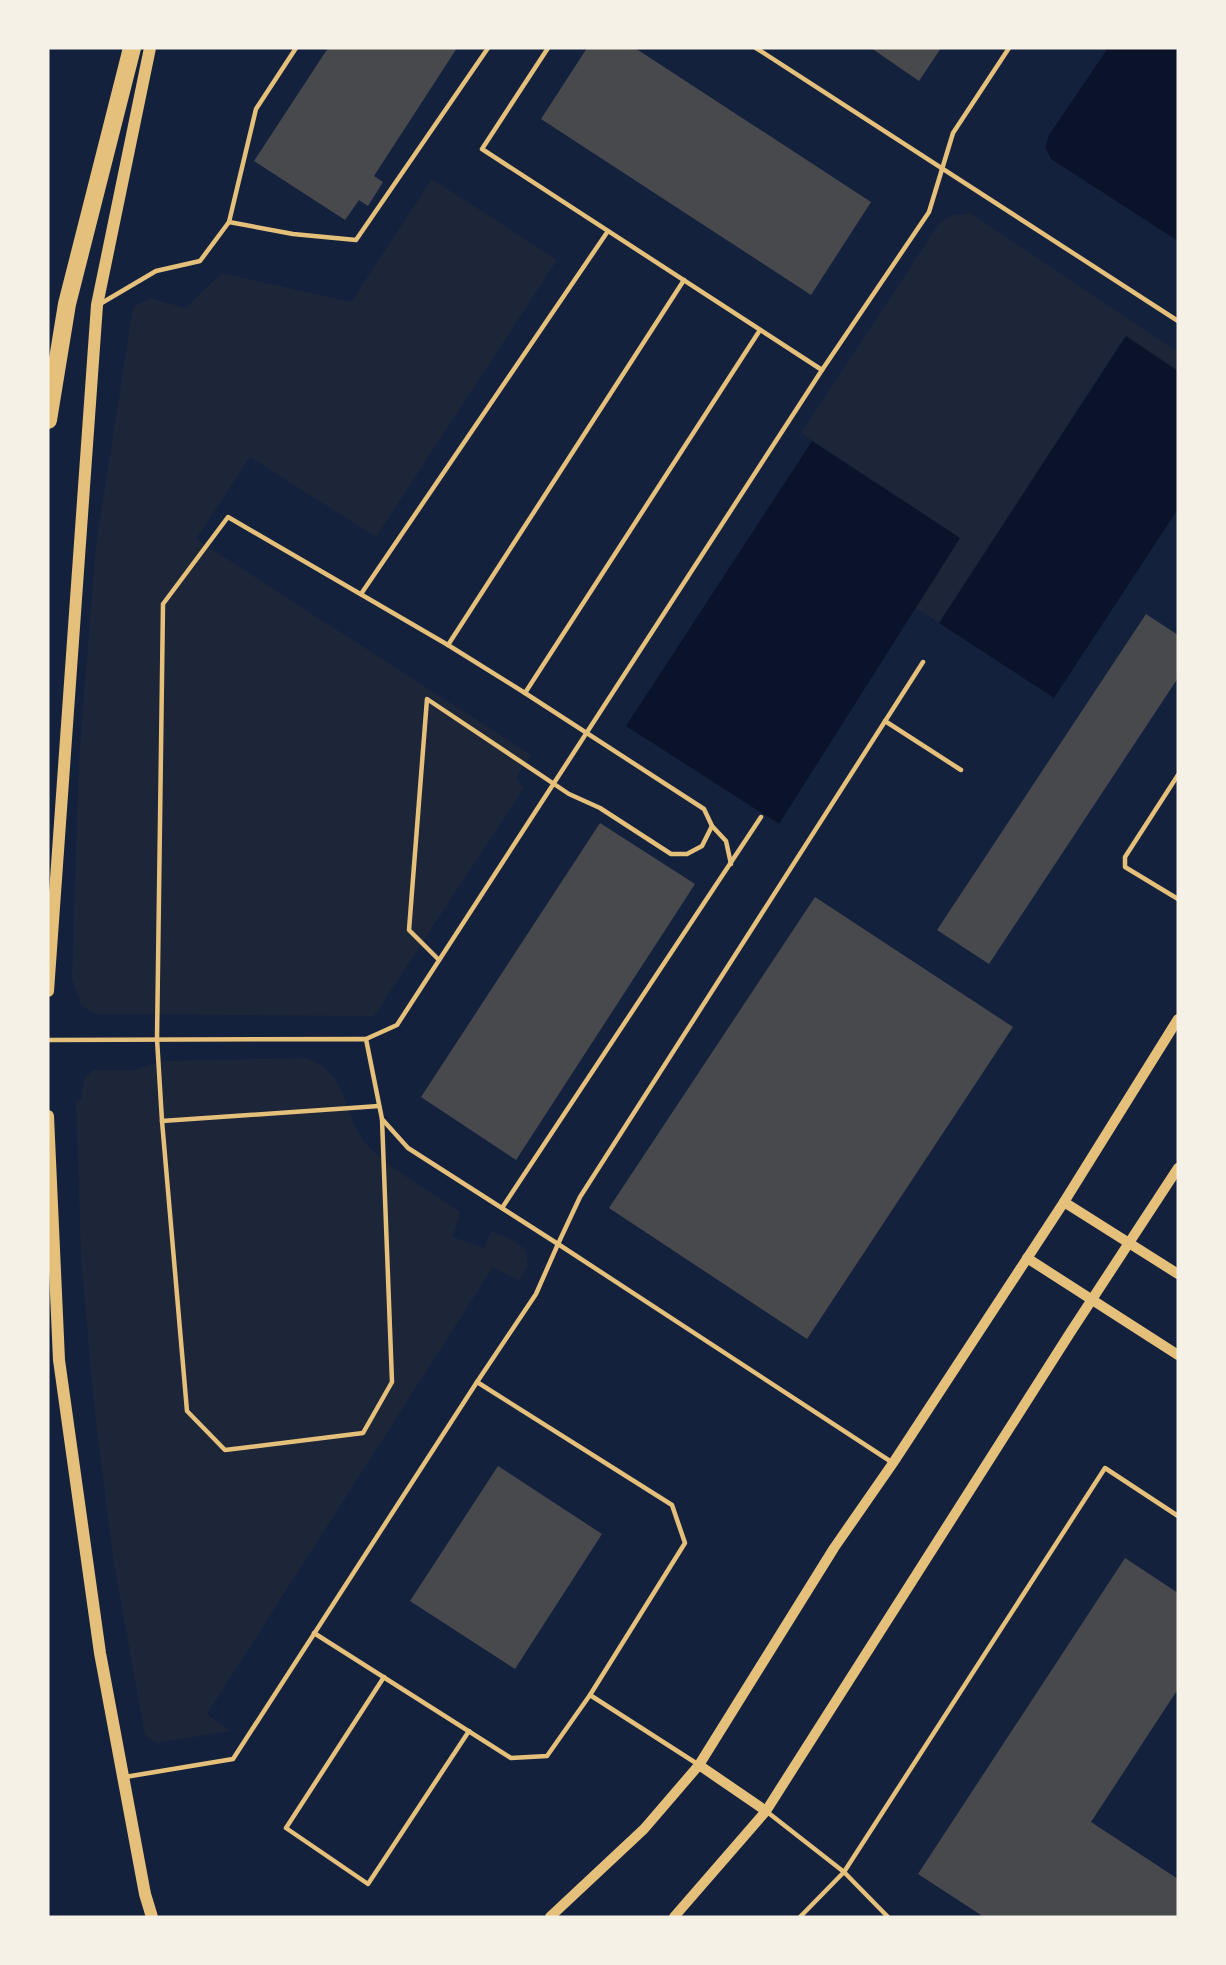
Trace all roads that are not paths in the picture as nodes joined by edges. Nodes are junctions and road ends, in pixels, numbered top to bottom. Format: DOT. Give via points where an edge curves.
graph roads {
  1 [pos="132,48"];
  2 [pos="150,48"];
  3 [pos="296,48"];
  4 [pos="488,48"];
  5 [pos="548,48"];
  6 [pos="756,48"];
  7 [pos="1009,48"];
  8 [pos="943,170"];
  9 [pos="229,222"];
  10 [pos="608,231"];
  11 [pos="684,280"];
  12 [pos="97,305"];
  13 [pos="1178,321"];
  14 [pos="760,330"];
  15 [pos="822,370"];
  16 [pos="48,420"];
  17 [pos="361,594"];
  18 [pos="448,645"];
  19 [pos="923,662"];
  20 [pos="525,693"];
  21 [pos="885,721"];
  22 [pos="586,733"];
  23 [pos="961,770"];
  24 [pos="1178,775"];
  25 [pos="553,783"];
  26 [pos="761,817"];
  27 [pos="711,826"];
  28 [pos="731,864"];
  29 [pos="1178,899"];
  30 [pos="439,960"];
  31 [pos="48,992"];
  32 [pos="1178,1019"];
  33 [pos="158,1039"];
  34 [pos="366,1039"];
  35 [pos="48,1040"];
  36 [pos="379,1106"];
  37 [pos="48,1116"];
  38 [pos="382,1119"];
  39 [pos="162,1121"];
  40 [pos="1178,1168"];
  41 [pos="1064,1202"];
  42 [pos="502,1208"];
  43 [pos="1129,1242"];
  44 [pos="558,1244"];
  45 [pos="1027,1258"];
  46 [pos="1178,1274"];
  47 [pos="1092,1300"];
  48 [pos="1178,1355"];
  49 [pos="477,1382"];
  50 [pos="893,1463"];
  51 [pos="1178,1516"];
  52 [pos="314,1633"];
  53 [pos="384,1677"];
  54 [pos="590,1695"];
  55 [pos="469,1731"];
  56 [pos="699,1765"];
  57 [pos="123,1778"];
  58 [pos="766,1811"];
  59 [pos="844,1872"];
  60 [pos="145,1894"];
  61 [pos="803,1916"];
  62 [pos="142,1917"];
  63 [pos="152,1917"];
  64 [pos="550,1917"];
  65 [pos="674,1917"];
  66 [pos="888,1917"];
  1 -- 16 [label="highway" via="67,304"];
  2 -- 12 [label="main road"];
  3 -- 9 [label="lane" via="256,110"];
  4 -- 9 [label="lane" via="356,240"];
  5 -- 10 [label="lane" via="482,149"];
  6 -- 8 [label="lane"];
  7 -- 8 [label="lane" via="953,133"];
  8 -- 13 [label="lane"];
  8 -- 15 [label="lane" via="929,212"];
  9 -- 12 [label="lane" via="200,261 156,271"];
  10 -- 11 [label="lane"];
  10 -- 17 [label="lane"];
  11 -- 14 [label="lane"];
  11 -- 18 [label="lane"];
  12 -- 31 [label="main road"];
  14 -- 15 [label="lane"];
  14 -- 20 [label="lane"];
  15 -- 22 [label="lane"];
  17 -- 18 [label="lane"];
  17 -- 33 [label="lane" via="228,517 163,604"];
  18 -- 20 [label="lane"];
  19 -- 21 [label="lane"];
  20 -- 22 [label="lane"];
  21 -- 23 [label="lane"];
  21 -- 44 [label="lane" via="580,1197"];
  22 -- 25 [label="lane"];
  22 -- 27 [label="lane" via="704,809"];
  24 -- 29 [label="lane" via="1125,857 1125,867"];
  25 -- 27 [label="lane" via="671,854 687,854 702,846"];
  25 -- 30 [label="lane"];
  25 -- 30 [label="lane" via="427,699 410,930"];
  26 -- 28 [label="lane"];
  27 -- 28 [label="lane" via="726,841"];
  28 -- 42 [label="lane"];
  30 -- 34 [label="lane" via="396,1025"];
  32 -- 41 [label="street"];
  33 -- 34 [label="lane"];
  33 -- 35 [label="lane"];
  33 -- 39 [label="lane"];
  34 -- 36 [label="lane"];
  36 -- 38 [label="lane"];
  36 -- 39 [label="lane"];
  37 -- 57 [label="main road" via="59,1360 100,1653"];
  38 -- 39 [label="lane" via="392,1382 363,1433 225,1450 187,1411"];
  38 -- 42 [label="lane" via="408,1148"];
  40 -- 43 [label="street"];
  41 -- 43 [label="street"];
  41 -- 45 [label="street"];
  42 -- 44 [label="lane"];
  43 -- 46 [label="street"];
  43 -- 47 [label="street"];
  44 -- 49 [label="lane" via="536,1294"];
  44 -- 50 [label="lane"];
  45 -- 47 [label="street"];
  45 -- 50 [label="street"];
  47 -- 48 [label="street"];
  47 -- 58 [label="street"];
  49 -- 52 [label="lane"];
  49 -- 54 [label="lane" via="672,1505 685,1542"];
  50 -- 56 [label="street" via="834,1548"];
  51 -- 59 [label="lane" via="1105,1468"];
  52 -- 53 [label="lane"];
  52 -- 57 [label="lane" via="233,1759"];
  53 -- 55 [label="lane"];
  53 -- 55 [label="lane" via="286,1828 368,1884"];
  54 -- 55 [label="lane" via="547,1756 511,1758"];
  54 -- 56 [label="lane"];
  56 -- 58 [label="street"];
  56 -- 64 [label="street" via="644,1829"];
  57 -- 60 [label="main road"];
  58 -- 59 [label="lane"];
  58 -- 65 [label="street"];
  59 -- 61 [label="lane"];
  59 -- 66 [label="lane"];
  60 -- 62 [label="main road"];
  60 -- 63 [label="main road"];
}
